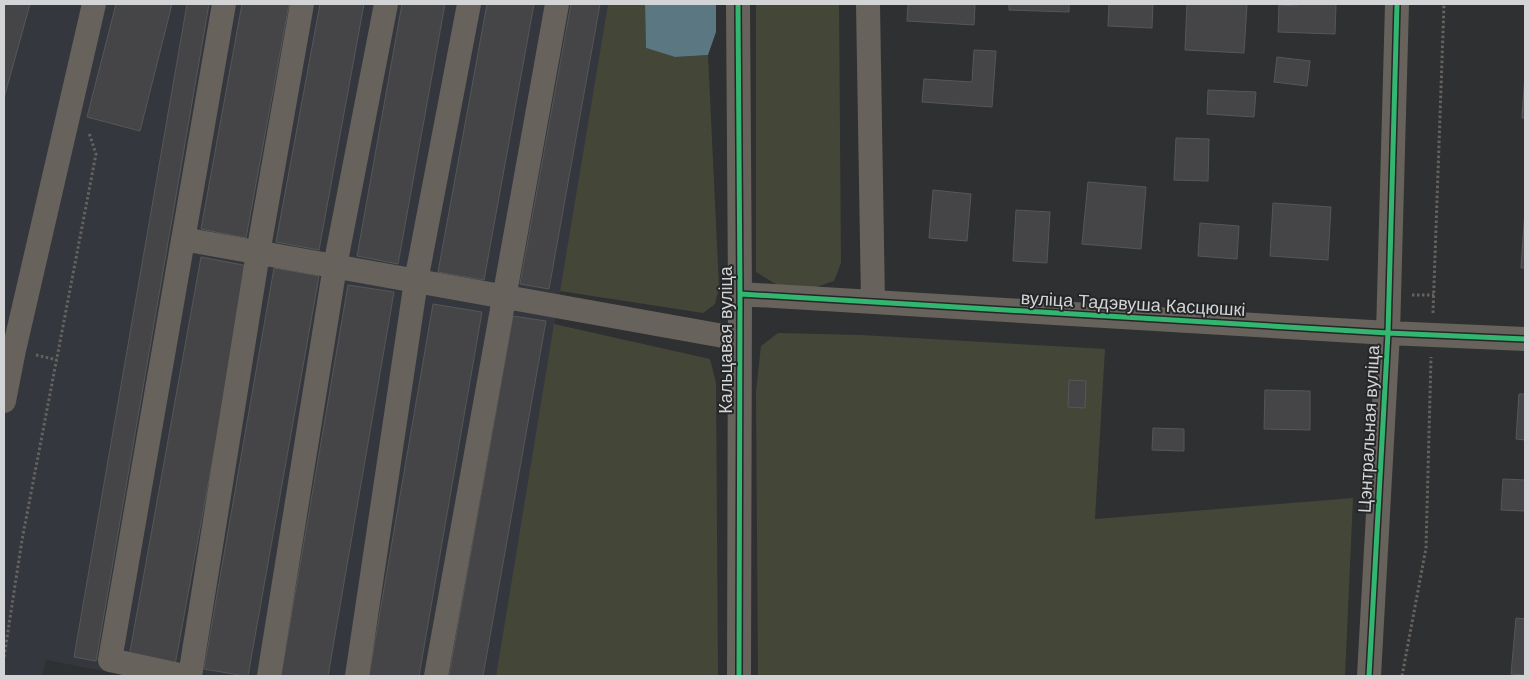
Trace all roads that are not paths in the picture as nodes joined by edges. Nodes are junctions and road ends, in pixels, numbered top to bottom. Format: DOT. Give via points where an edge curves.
graph roads {
  1 [pos="94,4"];
  2 [pos="224,4"];
  3 [pos="302,4"];
  4 [pos="386,4"];
  5 [pos="469,4"];
  6 [pos="557,4"];
  7 [pos="738,4"];
  8 [pos="868,4"];
  9 [pos="1397,4"];
  10 [pos="183,239"];
  11 [pos="258,252"];
  12 [pos="335,266"];
  13 [pos="416,281"];
  14 [pos="740,294"];
  15 [pos="503,296"];
  16 [pos="874,302"];
  17 [pos="1388,333"];
  18 [pos="740,339"];
  19 [pos="1525,339"];
  20 [pos="4,402"];
  21 [pos="184,676"];
  22 [pos="190,676"];
  23 [pos="269,676"];
  24 [pos="357,676"];
  25 [pos="436,676"];
  26 [pos="738,676"];
  27 [pos="1369,676"];
  1 -- 20 [label="street"];
  2 -- 10 [label="street"];
  3 -- 11 [label="street"];
  4 -- 12 [label="street"];
  5 -- 13 [label="street"];
  6 -- 15 [label="street"];
  7 -- 14 [label="street, Кальцавая вуліца"];
  8 -- 16 [label="street"];
  9 -- 17 [label="street, Цэнтральная вуліца"];
  10 -- 11 [label="street"];
  10 -- 21 [label="street" via="110,660"];
  11 -- 12 [label="street"];
  11 -- 22 [label="street"];
  12 -- 13 [label="street"];
  12 -- 23 [label="street"];
  13 -- 15 [label="street"];
  13 -- 24 [label="street"];
  14 -- 16 [label="street, вуліца Тадэвуша Касцюшкі"];
  14 -- 18 [label="street, Кальцавая вуліца"];
  15 -- 18 [label="street"];
  15 -- 25 [label="street"];
  16 -- 17 [label="street, вуліца Тадэвуша Касцюшкі"];
  17 -- 19 [label="street, вуліца Тадэвуша Касцюшкі"];
  17 -- 27 [label="street, Цэнтральная вуліца"];
  18 -- 26 [label="street, Кальцавая вуліца"];
}
